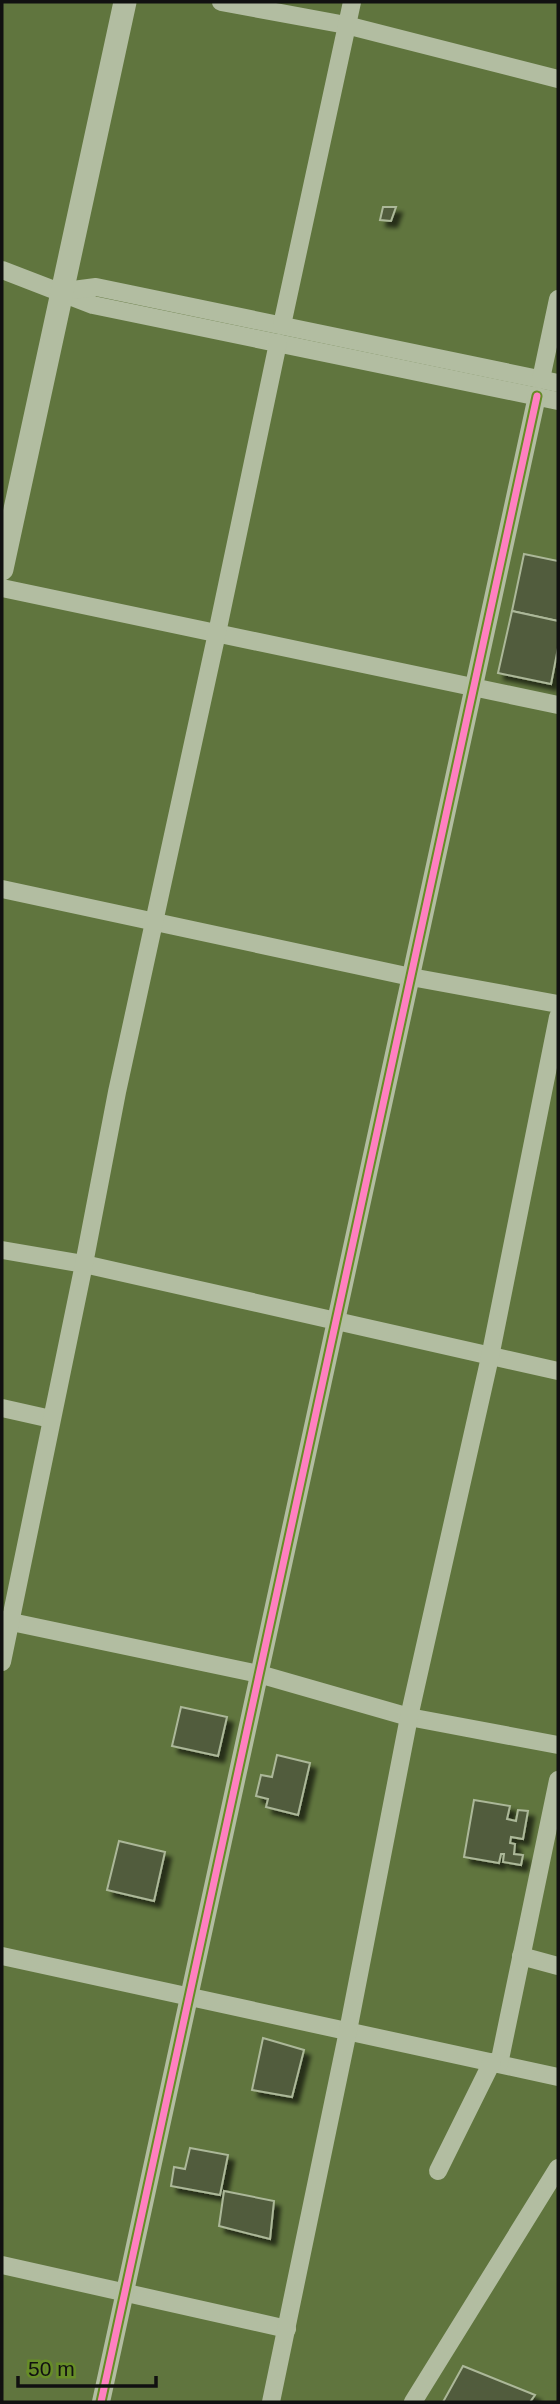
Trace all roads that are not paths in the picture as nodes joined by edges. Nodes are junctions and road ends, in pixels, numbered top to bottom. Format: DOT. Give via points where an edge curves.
graph roads {
  1 [pos="125,2"];
  2 [pos="221,2"];
  3 [pos="352,2"];
  4 [pos="346,25"];
  5 [pos="558,79"];
  6 [pos="2,270"];
  7 [pos="62,292"];
  8 [pos="558,299"];
  9 [pos="282,324"];
  10 [pos="278,343"];
  11 [pos="545,386"];
  12 [pos="558,401"];
  13 [pos="2,569"];
  14 [pos="2,588"];
  15 [pos="218,633"];
  16 [pos="474,687"];
  17 [pos="558,705"];
  18 [pos="2,888"];
  19 [pos="154,920"];
  20 [pos="411,977"];
  21 [pos="558,1004"];
  22 [pos="558,1017"];
  23 [pos="2,1250"];
  24 [pos="84,1264"];
  25 [pos="336,1320"];
  26 [pos="489,1357"];
  27 [pos="558,1371"];
  28 [pos="2,1408"];
  29 [pos="51,1419"];
  30 [pos="6,1621"];
  31 [pos="2,1662"];
  32 [pos="259,1674"];
  33 [pos="409,1717"];
  34 [pos="558,1745"];
  35 [pos="558,1780"];
  36 [pos="2,1956"];
  37 [pos="521,1956"];
  38 [pos="558,1966"];
  39 [pos="189,1997"];
  40 [pos="348,2031"];
  41 [pos="496,2063"];
  42 [pos="558,2077"];
  43 [pos="558,2168"];
  44 [pos="438,2171"];
  45 [pos="2,2265"];
  46 [pos="125,2292"];
  47 [pos="287,2329"];
  48 [pos="101,2402"];
  49 [pos="271,2402"];
  50 [pos="413,2402"];
  1 -- 7 [label="street"];
  2 -- 4 [label="street"];
  3 -- 4 [label="street"];
  4 -- 5 [label="street"];
  4 -- 9 [label="street"];
  6 -- 7 [label="street"];
  7 -- 9 [label="street" via="96,287"];
  7 -- 10 [label="street" via="93,305"];
  7 -- 13 [label="street"];
  8 -- 11 [label="street"];
  9 -- 11 [label="street"];
  10 -- 11 [label="street"];
  10 -- 15 [label="street"];
  11 -- 12 [label="street"];
  11 -- 16 [label="street"];
  14 -- 15 [label="street"];
  15 -- 16 [label="street"];
  15 -- 19 [label="street"];
  16 -- 17 [label="street"];
  16 -- 20 [label="street"];
  18 -- 19 [label="street"];
  19 -- 20 [label="street"];
  19 -- 24 [label="street"];
  20 -- 21 [label="street"];
  20 -- 25 [label="street"];
  22 -- 26 [label="street"];
  23 -- 24 [label="street"];
  24 -- 25 [label="street"];
  24 -- 29 [label="street"];
  25 -- 26 [label="street"];
  25 -- 32 [label="street"];
  26 -- 27 [label="street"];
  26 -- 33 [label="street"];
  28 -- 29 [label="street"];
  29 -- 30 [label="street"];
  30 -- 31 [label="street"];
  30 -- 32 [label="street"];
  32 -- 33 [label="street"];
  32 -- 39 [label="street"];
  33 -- 34 [label="street"];
  33 -- 40 [label="street"];
  35 -- 37 [label="street"];
  36 -- 39 [label="street"];
  37 -- 38 [label="street"];
  37 -- 41 [label="street"];
  39 -- 40 [label="street"];
  39 -- 46 [label="street"];
  40 -- 41 [label="street"];
  40 -- 47 [label="street"];
  41 -- 42 [label="street"];
  41 -- 44 [label="street"];
  43 -- 50 [label="street"];
  45 -- 46 [label="street"];
  46 -- 47 [label="street"];
  46 -- 48 [label="street"];
  47 -- 49 [label="street"];
}
